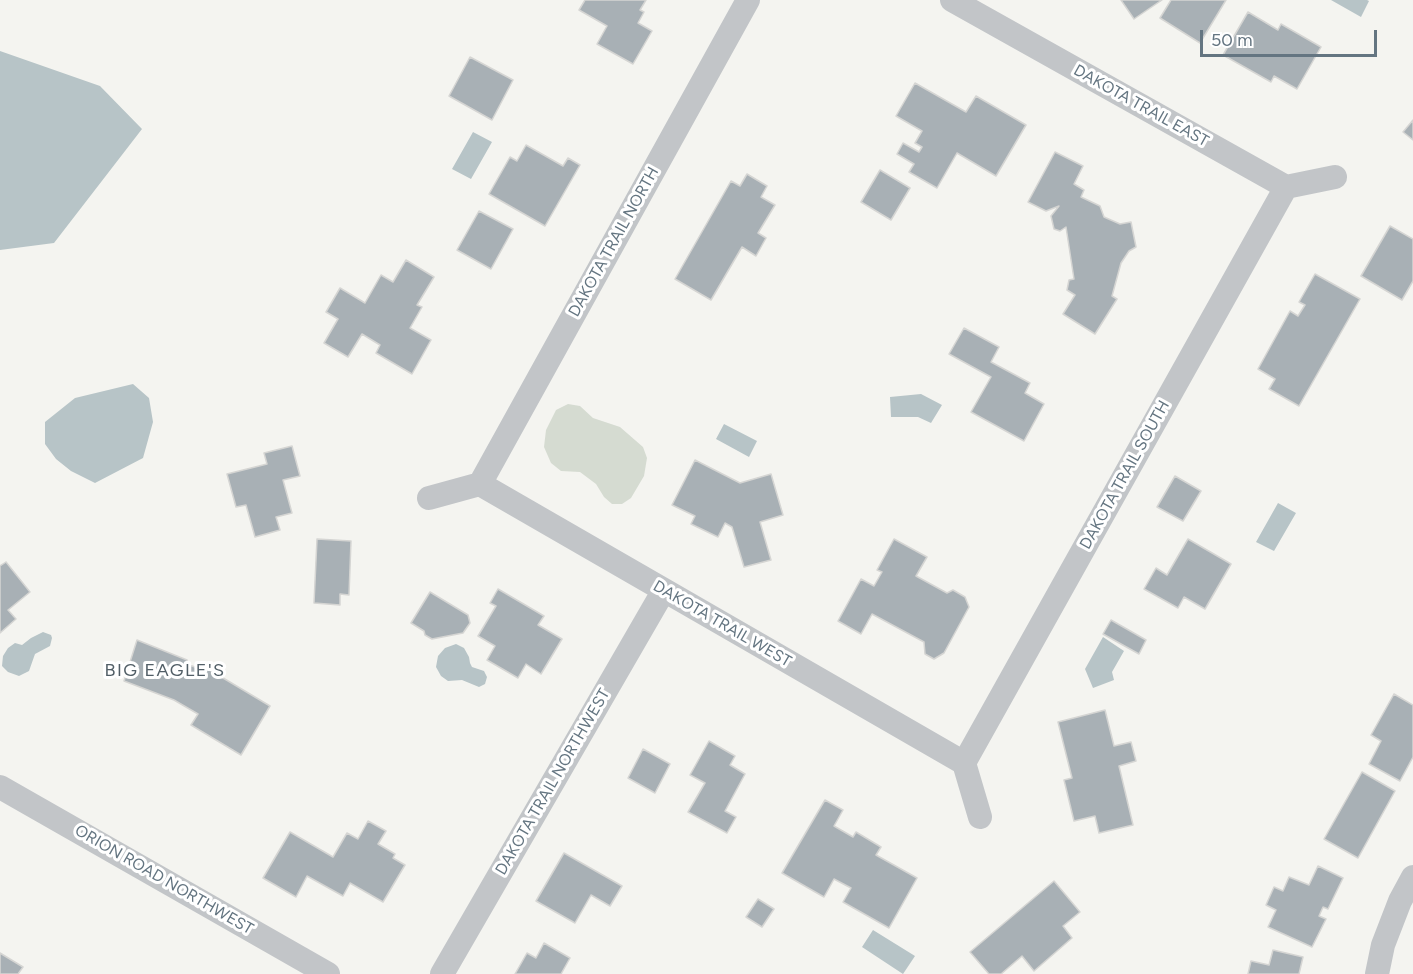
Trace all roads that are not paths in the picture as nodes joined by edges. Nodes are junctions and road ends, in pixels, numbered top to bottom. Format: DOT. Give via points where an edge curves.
graph roads {
  1 [pos="748,0"];
  2 [pos="952,0"];
  3 [pos="1335,177"];
  4 [pos="1286,187"];
  5 [pos="480,484"];
  6 [pos="429,498"];
  7 [pos="664,590"];
  8 [pos="964,763"];
  9 [pos="0,787"];
  10 [pos="980,817"];
  11 [pos="1413,877"];
  12 [pos="328,974"];
  13 [pos="442,974"];
  14 [pos="1377,974"];
  1 -- 5 [label="street, DAKOTA TRAIL NORTH"];
  2 -- 4 [label="street, DAKOTA TRAIL EAST"];
  3 -- 4 [label="street"];
  4 -- 8 [label="street, DAKOTA TRAIL SOUTH"];
  5 -- 6 [label="street"];
  5 -- 7 [label="street, DAKOTA TRAIL WEST"];
  7 -- 8 [label="street, DAKOTA TRAIL WEST"];
  7 -- 13 [label="street, DAKOTA TRAIL NORTHWEST"];
  8 -- 10 [label="street"];
  9 -- 12 [label="street, ORION ROAD NORTHWEST"];
  11 -- 14 [label="street" via="1383,945"];
}
